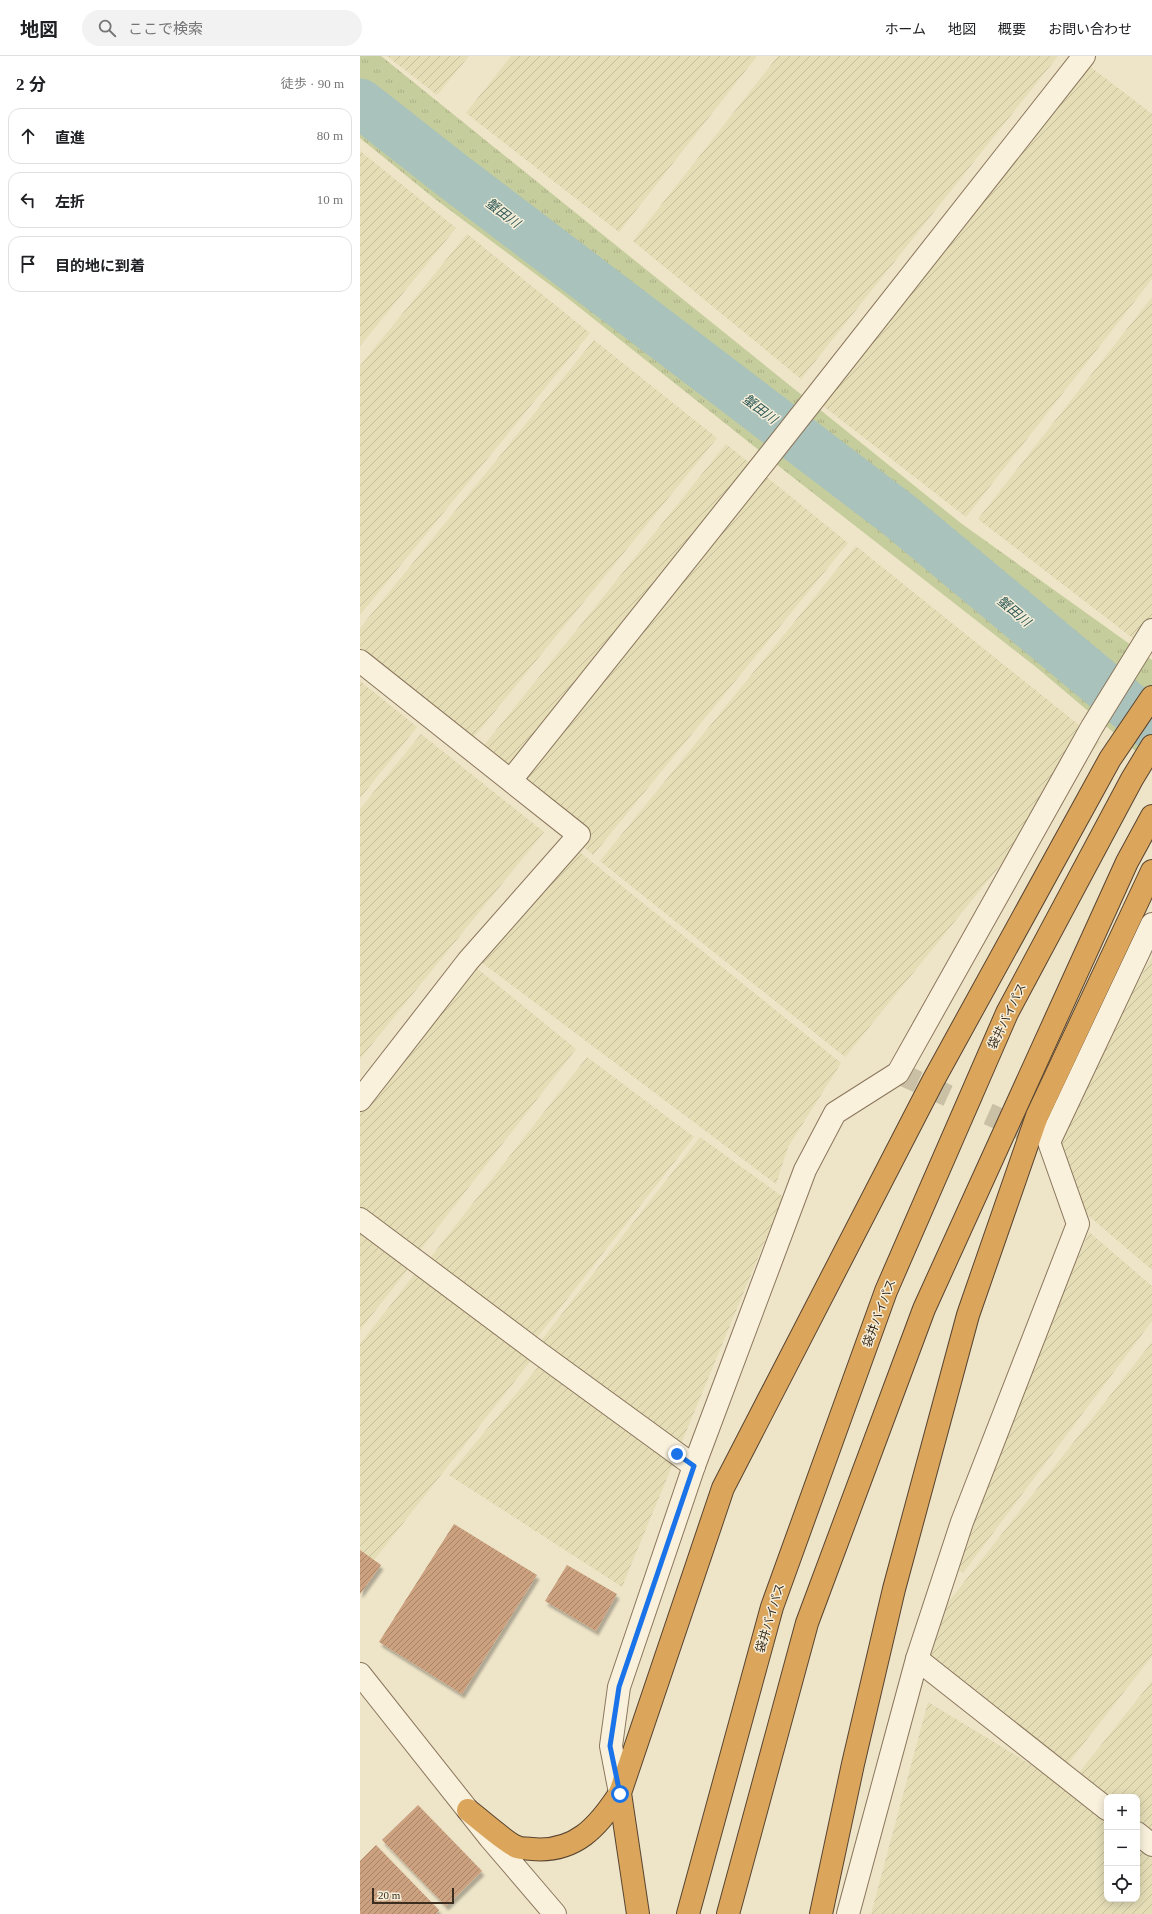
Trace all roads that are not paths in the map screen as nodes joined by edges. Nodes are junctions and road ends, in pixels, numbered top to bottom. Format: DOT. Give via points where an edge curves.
graph roads {
  1 [pos="1084,56"];
  2 [pos="1150,632"];
  3 [pos="360,661"];
  4 [pos="1152,697"];
  5 [pos="1152,746"];
  6 [pos="511,780"];
  7 [pos="1152,816"];
  8 [pos="1152,871"];
  9 [pos="1152,924"];
  10 [pos="360,1100"];
  11 [pos="360,1219"];
  12 [pos="694,1466"];
  13 [pos="917,1659"];
  14 [pos="360,1674"];
  15 [pos="620,1794"];
  16 [pos="1104,1807"];
  17 [pos="468,1810"];
  18 [pos="1140,1835"];
  19 [pos="1152,1845"];
  20 [pos="555,1914"];
  21 [pos="638,1914"];
  22 [pos="688,1914"];
  23 [pos="728,1914"];
  24 [pos="821,1914"];
  25 [pos="848,1914"];
  1 -- 6 [label="street"];
  2 -- 12 [label="street" via="1092,727 898,1073 835,1113 805,1170"];
  3 -- 6 [label="street"];
  4 -- 15 [label="highway" via="1110,760 933,1081 723,1488"];
  5 -- 22 [label="highway, 袋井バイパス" via="1007,1013 886,1291 772,1607"];
  6 -- 10 [label="street" via="579,835 468,960"];
  7 -- 23 [label="highway" via="1127,862 924,1309 807,1623"];
  8 -- 24 [label="highway" via="1037,1116 968,1315 894,1589"];
  9 -- 13 [label="street" via="1049,1142 1078,1224 962,1522"];
  11 -- 12 [label="street"];
  12 -- 15 [label="street" via="619,1687 610,1746"];
  13 -- 16 [label="street"];
  13 -- 25 [label="street"];
  14 -- 17 [label="street"];
  15 -- 17 [label="highway" via="606,1814 587,1833 568,1845 542,1850 516,1847"];
  15 -- 21 [label="highway"];
  17 -- 20 [label="street"];
  18 -- 19 [label="street"];
}
